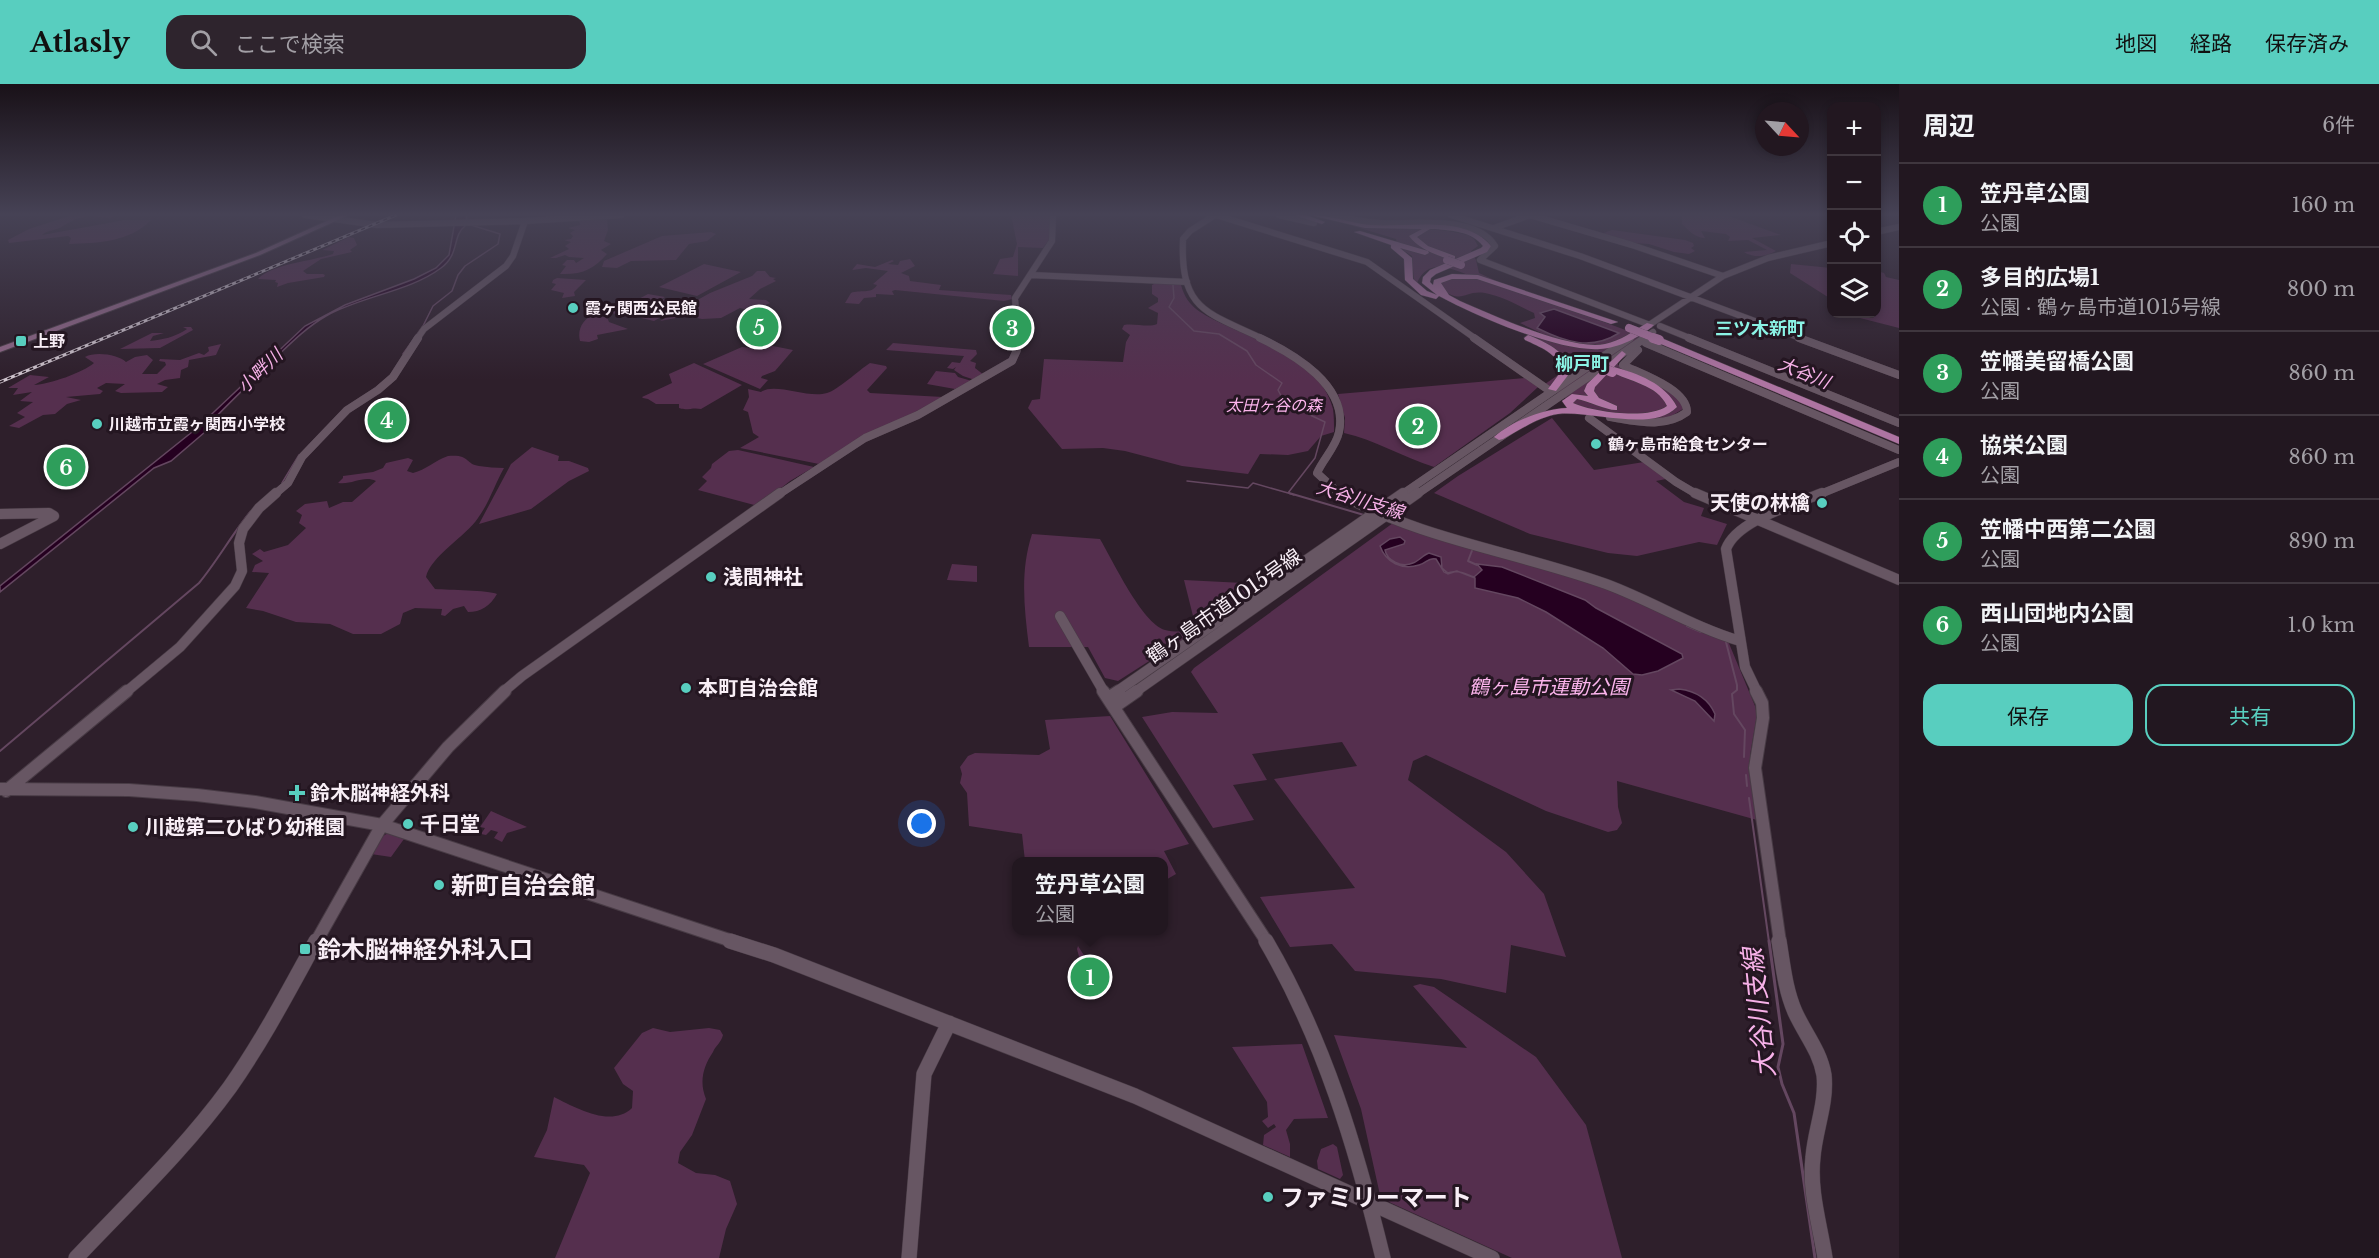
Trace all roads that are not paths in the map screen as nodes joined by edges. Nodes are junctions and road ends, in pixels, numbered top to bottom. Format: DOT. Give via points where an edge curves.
graph roads {
  1 [pos="217,270"];
  2 [pos="500,270"];
  3 [pos="1034,270"];
  4 [pos="1186,270"];
  5 [pos="1378,270"];
  6 [pos="1409,270"];
  7 [pos="1431,270"];
  8 [pos="1437,270"];
  9 [pos="1478,270"];
  10 [pos="1478,270"];
  11 [pos="1507,270"];
  12 [pos="1617,270"];
  13 [pos="1705,270"];
  14 [pos="1739,270"];
  15 [pos="1750,270"];
  16 [pos="1031,275"];
  17 [pos="1723,276"];
  18 [pos="1187,282"];
  19 [pos="1442,297"];
  20 [pos="1693,298"];
  21 [pos="1614,322"];
  22 [pos="1650,325"];
  23 [pos="1631,327"];
  24 [pos="1515,328"];
  25 [pos="1662,333"];
  26 [pos="1646,343"];
  27 [pos="0,350"];
  28 [pos="1622,354"];
  29 [pos="1613,371"];
  30 [pos="1899,375"];
  31 [pos="1551,390"];
  32 [pos="1596,400"];
  33 [pos="1580,410"];
  34 [pos="1899,423"];
  35 [pos="1499,437"];
  36 [pos="1899,439"];
  37 [pos="1899,450"];
  38 [pos="1899,462"];
  39 [pos="0,514"];
  40 [pos="1380,514"];
  41 [pos="1756,520"];
  42 [pos="0,544"];
  43 [pos="1899,580"];
  44 [pos="1060,616"];
  45 [pos="1740,641"];
  46 [pos="1111,703"];
  47 [pos="2,792"];
  48 [pos="382,825"];
  49 [pos="949,1023"];
  50 [pos="1370,1202"];
  51 [pos="76,1258"];
  52 [pos="909,1258"];
  53 [pos="1383,1258"];
  54 [pos="1492,1258"];
  55 [pos="1825,1258"];
  1 -- 27 [label="main road"];
  2 -- 47 [label="street" via="424,329 393,377 342,414 302,457 288,483 254,514 240,537 242,571 236,586 180,648"];
  3 -- 16 [label="street"];
  4 -- 18 [label="street"];
  5 -- 31 [label="street"];
  6 -- 19 [label="highway" via="1409,280 1424,293"];
  7 -- 19 [label="highway" via="1424,275 1424,284"];
  8 -- 19 [label="highway" via="1427,277 1426,283"];
  9 -- 21 [label="highway"];
  10 -- 23 [label="highway"];
  11 -- 22 [label="street"];
  12 -- 20 [label="street"];
  13 -- 17 [label="street"];
  14 -- 17 [label="street, 鶴ヶ島市道1015号線"];
  15 -- 20 [label="street, 鶴ヶ島市道1015号線"];
  16 -- 18 [label="street"];
  16 -- 48 [label="street" via="1014,302 1017,350 1012,361 918,415 865,438 823,465 522,676 473,719"];
  17 -- 20 [label="street, 鶴ヶ島市道1015号線"];
  18 -- 40 [label="street" via="1193,299 1202,309 1282,349 1322,378 1341,412 1340,431 1317,473 1334,492"];
  19 -- 21 [label="highway" via="1437,286 1441,279 1478,277"];
  19 -- 24 [label="highway"];
  20 -- 22 [label="street, 鶴ヶ島市道1015号線"];
  20 -- 25 [label="street, 鶴ヶ島市道1015号線"];
  20 -- 30 [label="street"];
  21 -- 23 [label="highway"];
  22 -- 24 [label="highway" via="1598,348 1566,344"];
  22 -- 31 [label="street, 鶴ヶ島市道1015号線"];
  23 -- 25 [label="highway, bridge"];
  24 -- 29 [label="highway, bridge"];
  24 -- 31 [label="highway" via="1565,362 1567,370"];
  25 -- 26 [label="street"];
  25 -- 28 [label="street, 鶴ヶ島市道1015号線"];
  25 -- 34 [label="street"];
  25 -- 36 [label="highway"];
  26 -- 37 [label="street"];
  26 -- 41 [label="street" via="1623,365 1672,390 1687,405 1687,412 1664,422 1589,418 1688,490"];
  28 -- 32 [label="highway" via="1590,386"];
  28 -- 35 [label="street, 鶴ヶ島市道1015号線"];
  29 -- 32 [label="highway" via="1656,393 1664,407 1633,412"];
  29 -- 33 [label="highway" via="1662,393 1670,401 1669,412 1650,417"];
  31 -- 40 [label="street, 鶴ヶ島市道1015号線"];
  32 -- 33 [label="highway" via="1575,396 1567,401"];
  33 -- 35 [label="highway" via="1544,414"];
  35 -- 40 [label="street, 鶴ヶ島市道1015号線"];
  38 -- 41 [label="street"];
  39 -- 42 [label="street" via="54,516"];
  40 -- 45 [label="street" via="1604,583 1700,629"];
  40 -- 46 [label="street, 鶴ヶ島市道1015号線"];
  41 -- 43 [label="street"];
  41 -- 45 [label="street" via="1730,538 1726,549"];
  44 -- 46 [label="street"];
  45 -- 55 [label="street" via="1745,667 1762,703 1755,768 1786,987 1821,1063 1825,1096 1814,1142 1812,1173"];
  46 -- 50 [label="street" via="1255,923 1290,984 1336,1090"];
  47 -- 48 [label="street" via="129,790 197,795"];
  48 -- 49 [label="street" via="774,955"];
  48 -- 51 [label="street" via="245,1064 200,1124"];
  49 -- 50 [label="street" via="1174,1113"];
  49 -- 52 [label="street" via="924,1074"];
  50 -- 53 [label="street"];
  50 -- 54 [label="street"];
}
